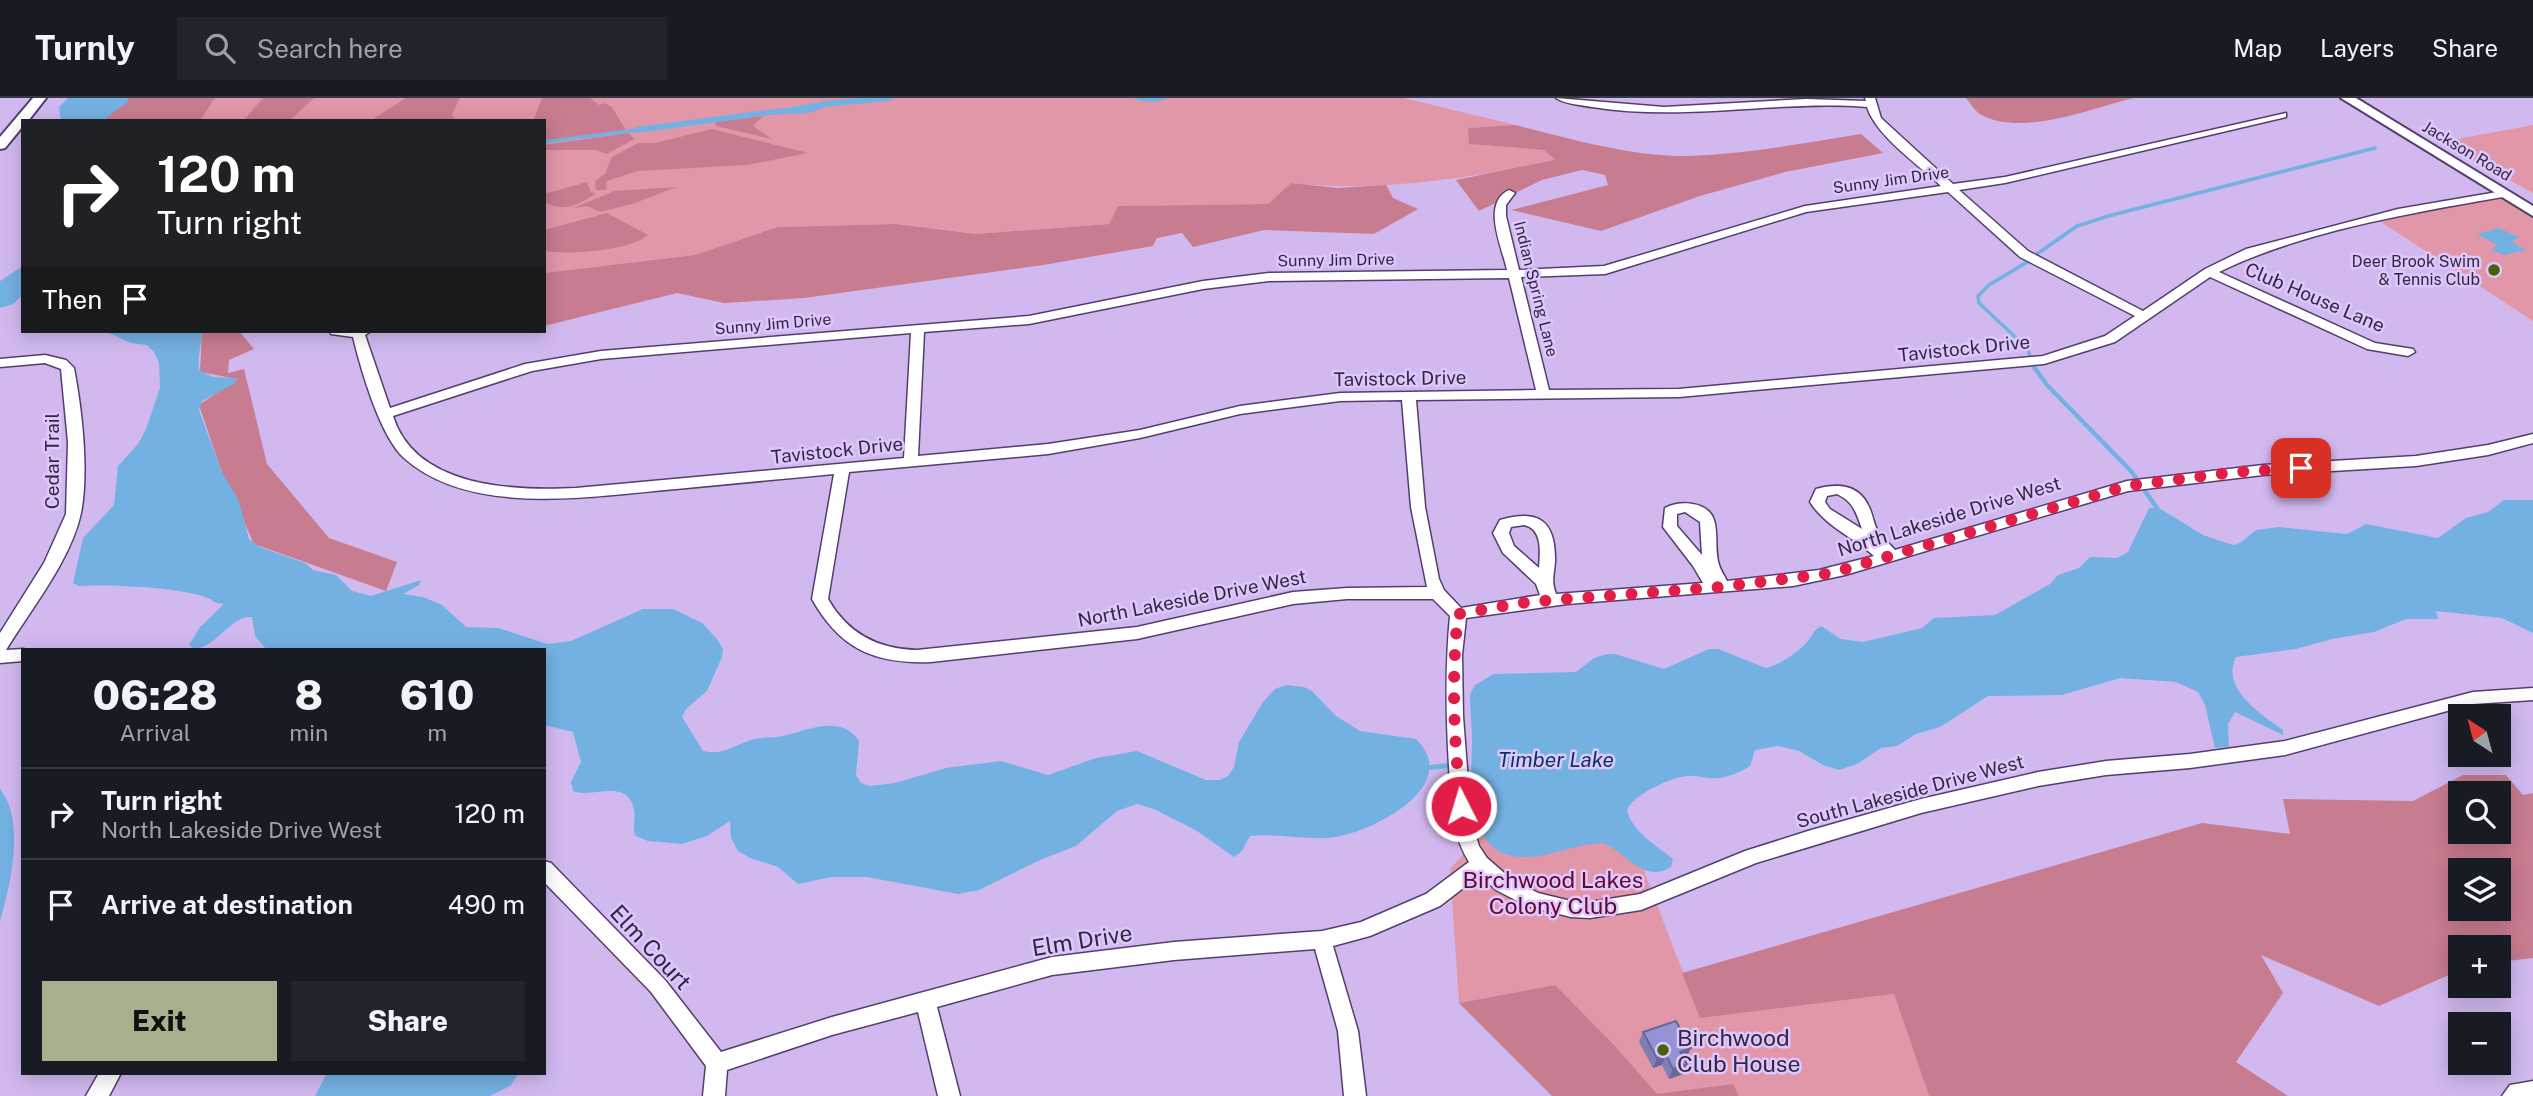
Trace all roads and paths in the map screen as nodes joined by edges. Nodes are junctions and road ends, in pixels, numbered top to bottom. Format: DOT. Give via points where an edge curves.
graph roads {
  1 [pos="40,98"];
  2 [pos="1561,98"];
  3 [pos="2347,98"];
  4 [pos="1870,101"];
  5 [pos="2282,115"];
  6 [pos="22,119"];
  7 [pos="21,120"];
  8 [pos="0,145"];
  9 [pos="1949,189"];
  10 [pos="1509,193"];
  11 [pos="2503,194"];
  12 [pos="2533,212"];
  13 [pos="2209,272"];
  14 [pos="1514,274"];
  15 [pos="2144,316"];
  16 [pos="918,328"];
  17 [pos="362,333"];
  18 [pos="2408,352"];
  19 [pos="0,363"];
  20 [pos="1544,396"];
  21 [pos="1409,398"];
  22 [pos="386,414"];
  23 [pos="2533,438"];
  24 [pos="911,461"];
  25 [pos="842,469"];
  26 [pos="1888,556"];
  27 [pos="1543,581"];
  28 [pos="1718,588"];
  29 [pos="1437,593"];
  30 [pos="1550,600"];
  31 [pos="1458,614"];
  32 [pos="0,648"];
  33 [pos="21,655"];
  34 [pos="0,657"];
  35 [pos="2533,695"];
  36 [pos="1480,864"];
  37 [pos="546,871"];
  38 [pos="1322,940"];
  39 [pos="925,1000"];
  40 [pos="717,1063"];
  41 [pos="110,1075"];
  42 [pos="2533,1091"];
  43 [pos="97,1096"];
  44 [pos="714,1096"];
  45 [pos="949,1096"];
  46 [pos="1355,1096"];
  47 [pos="2513,1096"];
  1 -- 6 [label="street"];
  2 -- 4 [label="street" via="1664,111 1821,99"];
  3 -- 11 [label="street, Jackson Road"];
  4 -- 9 [label="street" via="1882,126"];
  5 -- 9 [label="street, Sunny Jim Drive" via="2047,172"];
  7 -- 8 [label="street"];
  9 -- 14 [label="street, Sunny Jim Drive" via="1805,209 1605,270"];
  9 -- 15 [label="street" via="2024,254"];
  10 -- 14 [label="street, Indian Spring Lane" via="1499,211"];
  11 -- 12 [label="street, Jackson Road"];
  11 -- 13 [label="street, Tavistock Drive" via="2398,212 2262,248"];
  13 -- 15 [label="street, Tavistock Drive"];
  13 -- 18 [label="street, Club House Lane" via="2372,346"];
  14 -- 16 [label="street, Sunny Jim Drive" via="1269,276 1029,320"];
  14 -- 20 [label="street, Indian Spring Lane"];
  15 -- 20 [label="street, Tavistock Drive" via="2099,344 2011,364 1688,393"];
  16 -- 22 [label="street, Sunny Jim Drive" via="572,359 510,373"];
  16 -- 24 [label="street"];
  17 -- 22 [label="street, Tavistock Drive" via="363,353"];
  19 -- 32 [label="street, Cedar Trail" via="45,359 68,368 75,495 73,514 60,544"];
  20 -- 21 [label="street, Tavistock Drive"];
  21 -- 24 [label="street, Tavistock Drive" via="1292,402 1082,445"];
  21 -- 29 [label="street" via="1418,507"];
  22 -- 25 [label="street, Tavistock Drive" via="393,435 422,464 456,480 503,491 566,494"];
  23 -- 26 [label="street, North Lakeside Drive West" via="2416,461 2250,471 2127,486"];
  24 -- 25 [label="street, Tavistock Drive"];
  25 -- 29 [label="street, North Lakeside Drive West" via="820,598 845,631 871,648 891,654 973,651 1117,636 1292,598"];
  26 -- 26 [label="street" via="1871,534 1854,496 1839,489 1821,492 1818,502 1825,513"];
  26 -- 28 [label="street, North Lakeside Drive West" via="1832,573"];
  27 -- 30 [label="street"];
  28 -- 28 [label="street" via="1670,527 1673,508 1697,510 1707,520 1710,564"];
  28 -- 30 [label="street, North Lakeside Drive West"];
  29 -- 31 [label="street"];
  30 -- 31 [label="street, North Lakeside Drive West"];
  31 -- 36 [label="street" via="1454,655 1459,791 1465,834"];
  33 -- 34 [label="street"];
  35 -- 36 [label="street, South Lakeside Drive West" via="2473,698 2285,748 2088,770 1971,794 1770,850 1625,906 1590,910 1552,906 1503,884"];
  36 -- 38 [label="street, Elm Drive" via="1433,900 1363,930"];
  37 -- 40 [label="street, Elm Court" via="658,986"];
  38 -- 39 [label="street, Elm Drive" via="1052,966"];
  38 -- 46 [label="street" via="1348,1031"];
  39 -- 40 [label="street, Elm Drive"];
  39 -- 45 [label="street"];
  40 -- 44 [label="street"];
  41 -- 43 [label="street"];
  42 -- 47 [label="street"];
}
